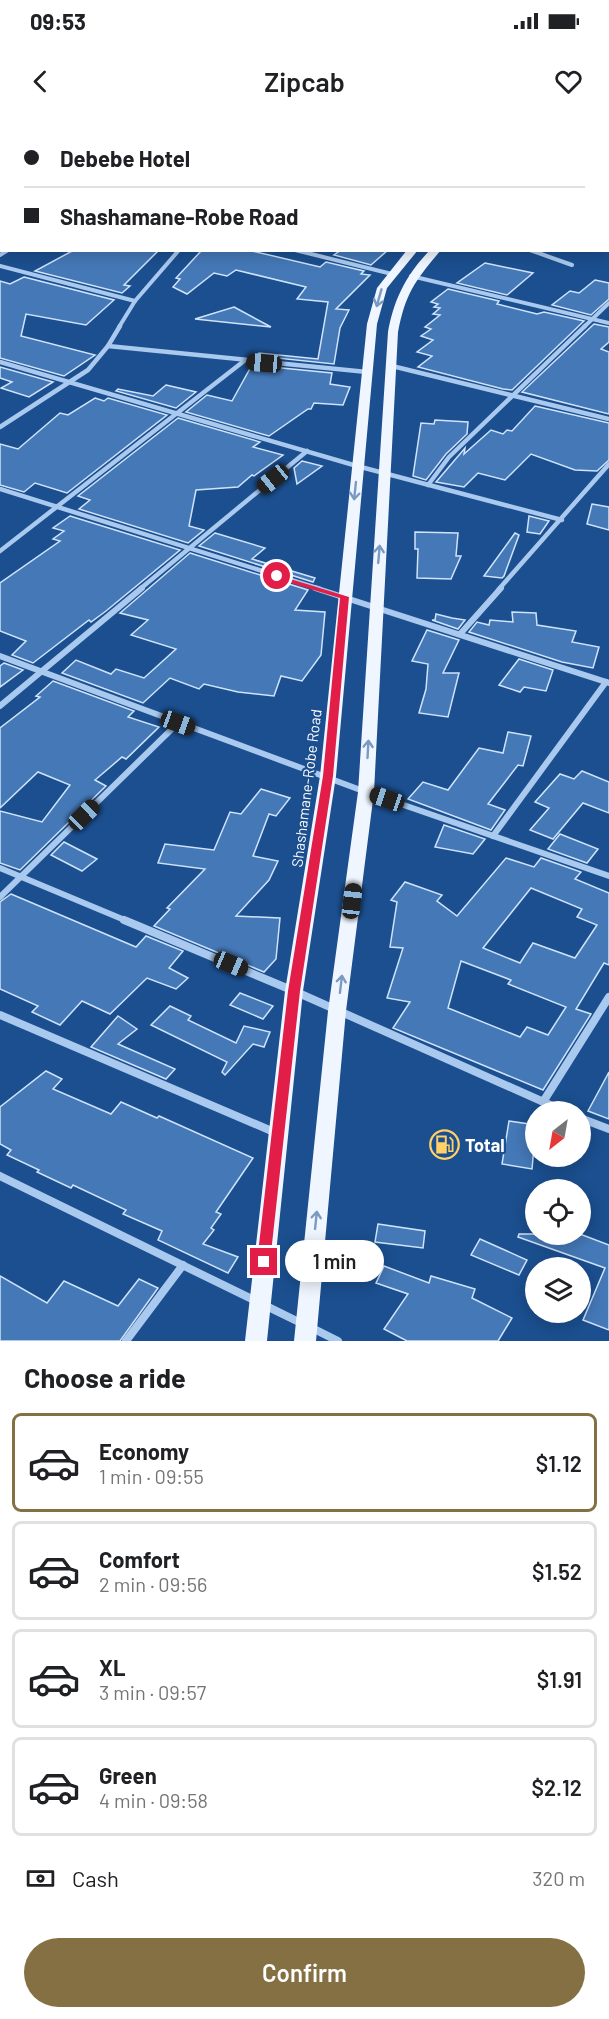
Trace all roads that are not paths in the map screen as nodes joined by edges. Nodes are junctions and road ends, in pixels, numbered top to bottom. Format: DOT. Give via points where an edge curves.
graph roads {
  1 [pos="177,252"];
  2 [pos="303,252"];
  3 [pos="411,252"];
  4 [pos="434,252"];
  5 [pos="536,252"];
  6 [pos="572,265"];
  7 [pos="0,266"];
  8 [pos="392,274"];
  9 [pos="411,276"];
  10 [pos="135,300"];
  11 [pos="609,303"];
  12 [pos="593,319"];
  13 [pos="609,323"];
  14 [pos="108,346"];
  15 [pos="244,361"];
  16 [pos="0,362"];
  17 [pos="392,366"];
  18 [pos="367,372"];
  19 [pos="68,381"];
  20 [pos="513,394"];
  21 [pos="180,413"];
  22 [pos="609,419"];
  23 [pos="0,427"];
  24 [pos="307,451"];
  25 [pos="609,464"];
  26 [pos="357,466"];
  27 [pos="386,473"];
  28 [pos="428,485"];
  29 [pos="0,489"];
  30 [pos="57,507"];
  31 [pos="562,520"];
  32 [pos="186,549"];
  33 [pos="0,551"];
  34 [pos="344,597"];
  35 [pos="375,606"];
  36 [pos="461,633"];
  37 [pos="0,656"];
  38 [pos="41,671"];
  39 [pos="608,682"];
  40 [pos="0,705"];
  41 [pos="178,723"];
  42 [pos="328,776"];
  43 [pos="366,792"];
  44 [pos="493,836"];
  45 [pos="0,868"];
  46 [pos="21,876"];
  47 [pos="609,876"];
  48 [pos="0,897"];
  49 [pos="294,991"];
  50 [pos="609,997"];
  51 [pos="337,1011"];
  52 [pos="0,1015"];
  53 [pos="541,1101"];
  54 [pos="544,1101"];
  55 [pos="591,1123"];
  56 [pos="609,1130"];
  57 [pos="278,1134"];
  58 [pos="0,1176"];
  59 [pos="183,1265"];
  60 [pos="259,1304"];
  61 [pos="305,1333"];
  62 [pos="126,1341"];
  63 [pos="256,1341"];
  64 [pos="339,1341"];
  1 -- 10 [label="street"];
  2 -- 8 [label="street"];
  3 -- 8 [label="main road, Shashamane-Robe Road"];
  4 -- 9 [label="main road"];
  5 -- 6 [label="street"];
  7 -- 10 [label="street"];
  8 -- 18 [label="main road, Shashamane-Robe Road, one-way" via="382,288 372,324"];
  9 -- 12 [label="street"];
  9 -- 17 [label="main road" via="398,306"];
  10 -- 14 [label="street"];
  11 -- 12 [label="street"];
  12 -- 13 [label="street"];
  12 -- 20 [label="street"];
  14 -- 15 [label="street"];
  14 -- 19 [label="street" via="88,369"];
  15 -- 18 [label="street"];
  15 -- 21 [label="street"];
  16 -- 19 [label="street"];
  17 -- 20 [label="street"];
  17 -- 27 [label="main road"];
  18 -- 26 [label="main road, Shashamane-Robe Road"];
  19 -- 21 [label="street"];
  19 -- 23 [label="street"];
  20 -- 22 [label="street"];
  20 -- 28 [label="street" via="449,457"];
  21 -- 24 [label="street"];
  21 -- 30 [label="street"];
  24 -- 26 [label="street"];
  24 -- 32 [label="street"];
  25 -- 31 [label="street"];
  26 -- 27 [label="street"];
  26 -- 34 [label="main road, Shashamane-Robe Road, one-way"];
  27 -- 28 [label="street"];
  35 -- 27 [label="main road, one-way"];
  28 -- 31 [label="street"];
  29 -- 30 [label="street"];
  30 -- 32 [label="street"];
  30 -- 33 [label="street"];
  31 -- 36 [label="street"];
  32 -- 34 [label="street"];
  32 -- 38 [label="street"];
  34 -- 35 [label="street"];
  34 -- 42 [label="main road, Shashamane-Robe Road"];
  35 -- 36 [label="street"];
  43 -- 35 [label="main road, one-way"];
  36 -- 39 [label="street"];
  37 -- 38 [label="street"];
  38 -- 40 [label="street"];
  38 -- 41 [label="street"];
  39 -- 44 [label="street"];
  41 -- 42 [label="street"];
  41 -- 46 [label="street"];
  42 -- 43 [label="street"];
  42 -- 49 [label="main road, Shashamane-Robe Road"];
  43 -- 44 [label="street"];
  51 -- 43 [label="main road, one-way"];
  44 -- 47 [label="street"];
  45 -- 46 [label="street"];
  46 -- 48 [label="street"];
  46 -- 49 [label="street"];
  49 -- 51 [label="street"];
  49 -- 57 [label="main road, Shashamane-Robe Road"];
  50 -- 54 [label="street"];
  51 -- 53 [label="street"];
  61 -- 51 [label="main road, one-way"];
  52 -- 57 [label="street"];
  55 -- 56 [label="street"];
  57 -- 60 [label="main road, Shashamane-Robe Road"];
  58 -- 59 [label="street"];
  59 -- 60 [label="street"];
  59 -- 62 [label="street"];
  60 -- 61 [label="street"];
  60 -- 63 [label="main road, Shashamane-Robe Road"];
  61 -- 64 [label="street"];
}
